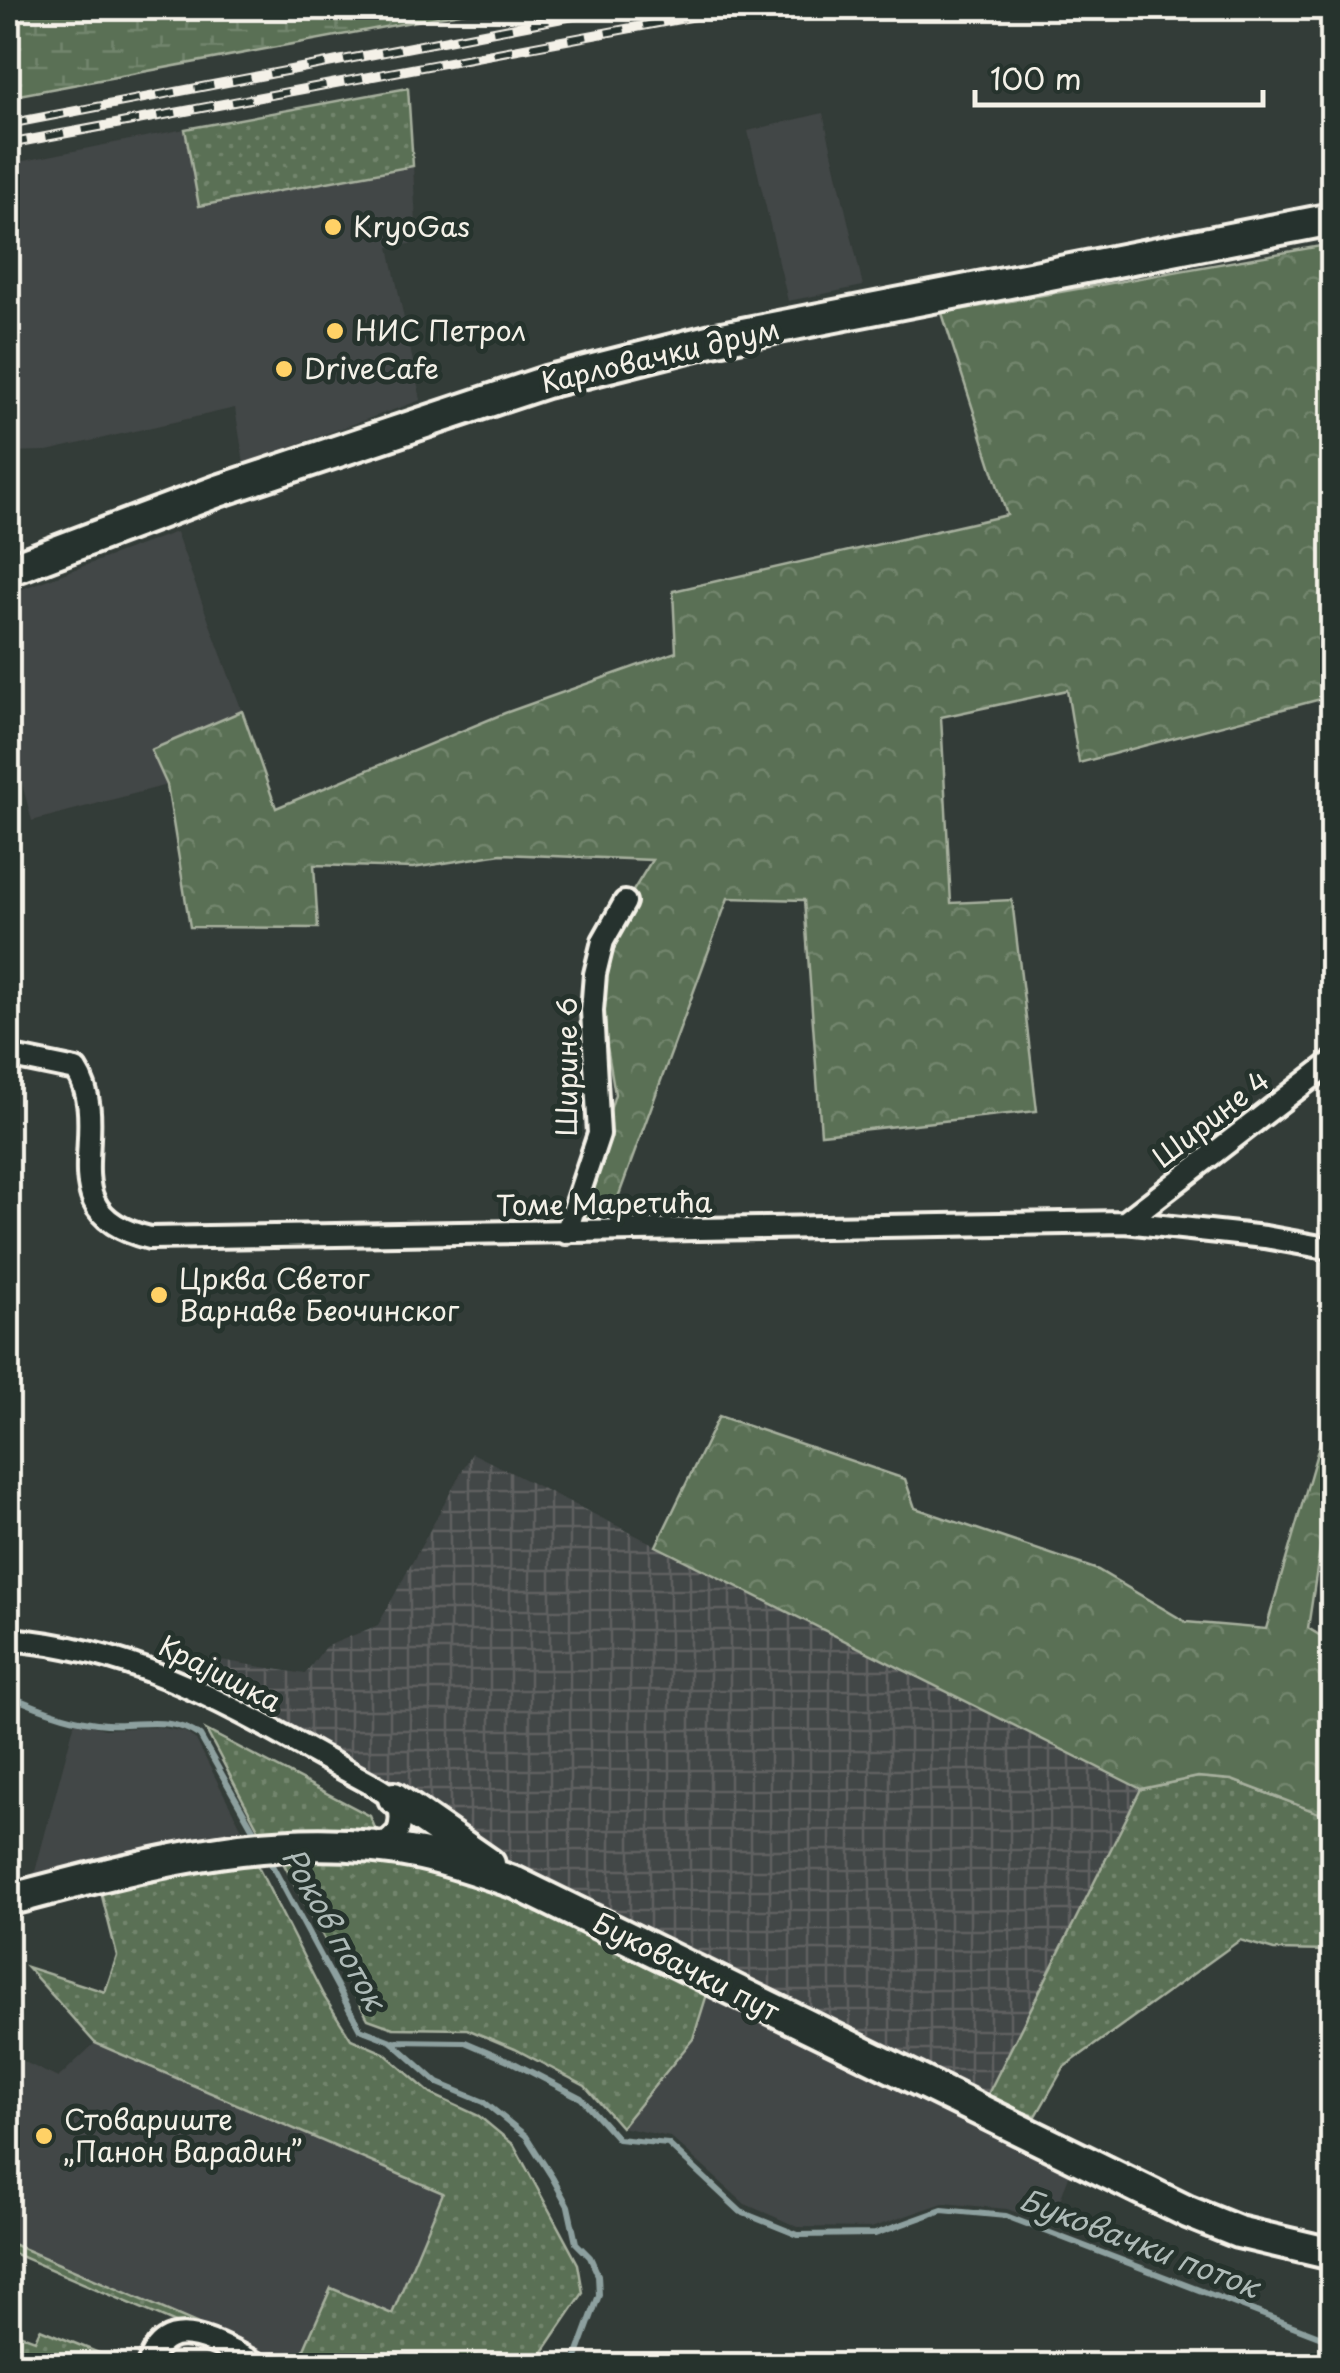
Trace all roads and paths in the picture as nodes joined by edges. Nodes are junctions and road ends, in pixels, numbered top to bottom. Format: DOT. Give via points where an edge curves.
graph roads {
  1 [pos="1332,219"];
  2 [pos="8,570"];
  3 [pos="625,902"];
  4 [pos="8,1056"];
  5 [pos="1332,1062"];
  6 [pos="1125,1222"];
  7 [pos="566,1233"];
  8 [pos="1332,1249"];
  9 [pos="8,1639"];
  10 [pos="394,1798"];
  11 [pos="380,1849"];
  12 [pos="516,1882"];
  13 [pos="8,1900"];
  14 [pos="1332,2254"];
  15 [pos="148,2366"];
  16 [pos="261,2366"];
  1 -- 2 [label="street, Карловачки друм" via="712,340 546,382 218,491"];
  3 -- 7 [label="street, Ширине 6" via="595,974 599,1134"];
  4 -- 7 [label="street, Томе Маретића" via="76,1070 88,1102 90,1193 104,1217 137,1235 174,1240"];
  5 -- 6 [label="street, Ширине 4"];
  6 -- 7 [label="street, Томе Маретића"];
  6 -- 8 [label="street, Томе Маретића"];
  9 -- 10 [label="street, Крајишка" via="72,1646 162,1673"];
  10 -- 11 [label="street" via="402,1821"];
  10 -- 12 [label="street"];
  11 -- 12 [label="street, Буковачки пут" via="450,1860"];
  11 -- 13 [label="street, Буковачки пут" via="263,1847 130,1868"];
  12 -- 14 [label="street, Буковачки пут" via="1188,2212 1238,2232"];
  15 -- 16 [label="street" via="171,2335 198,2335"];
}
